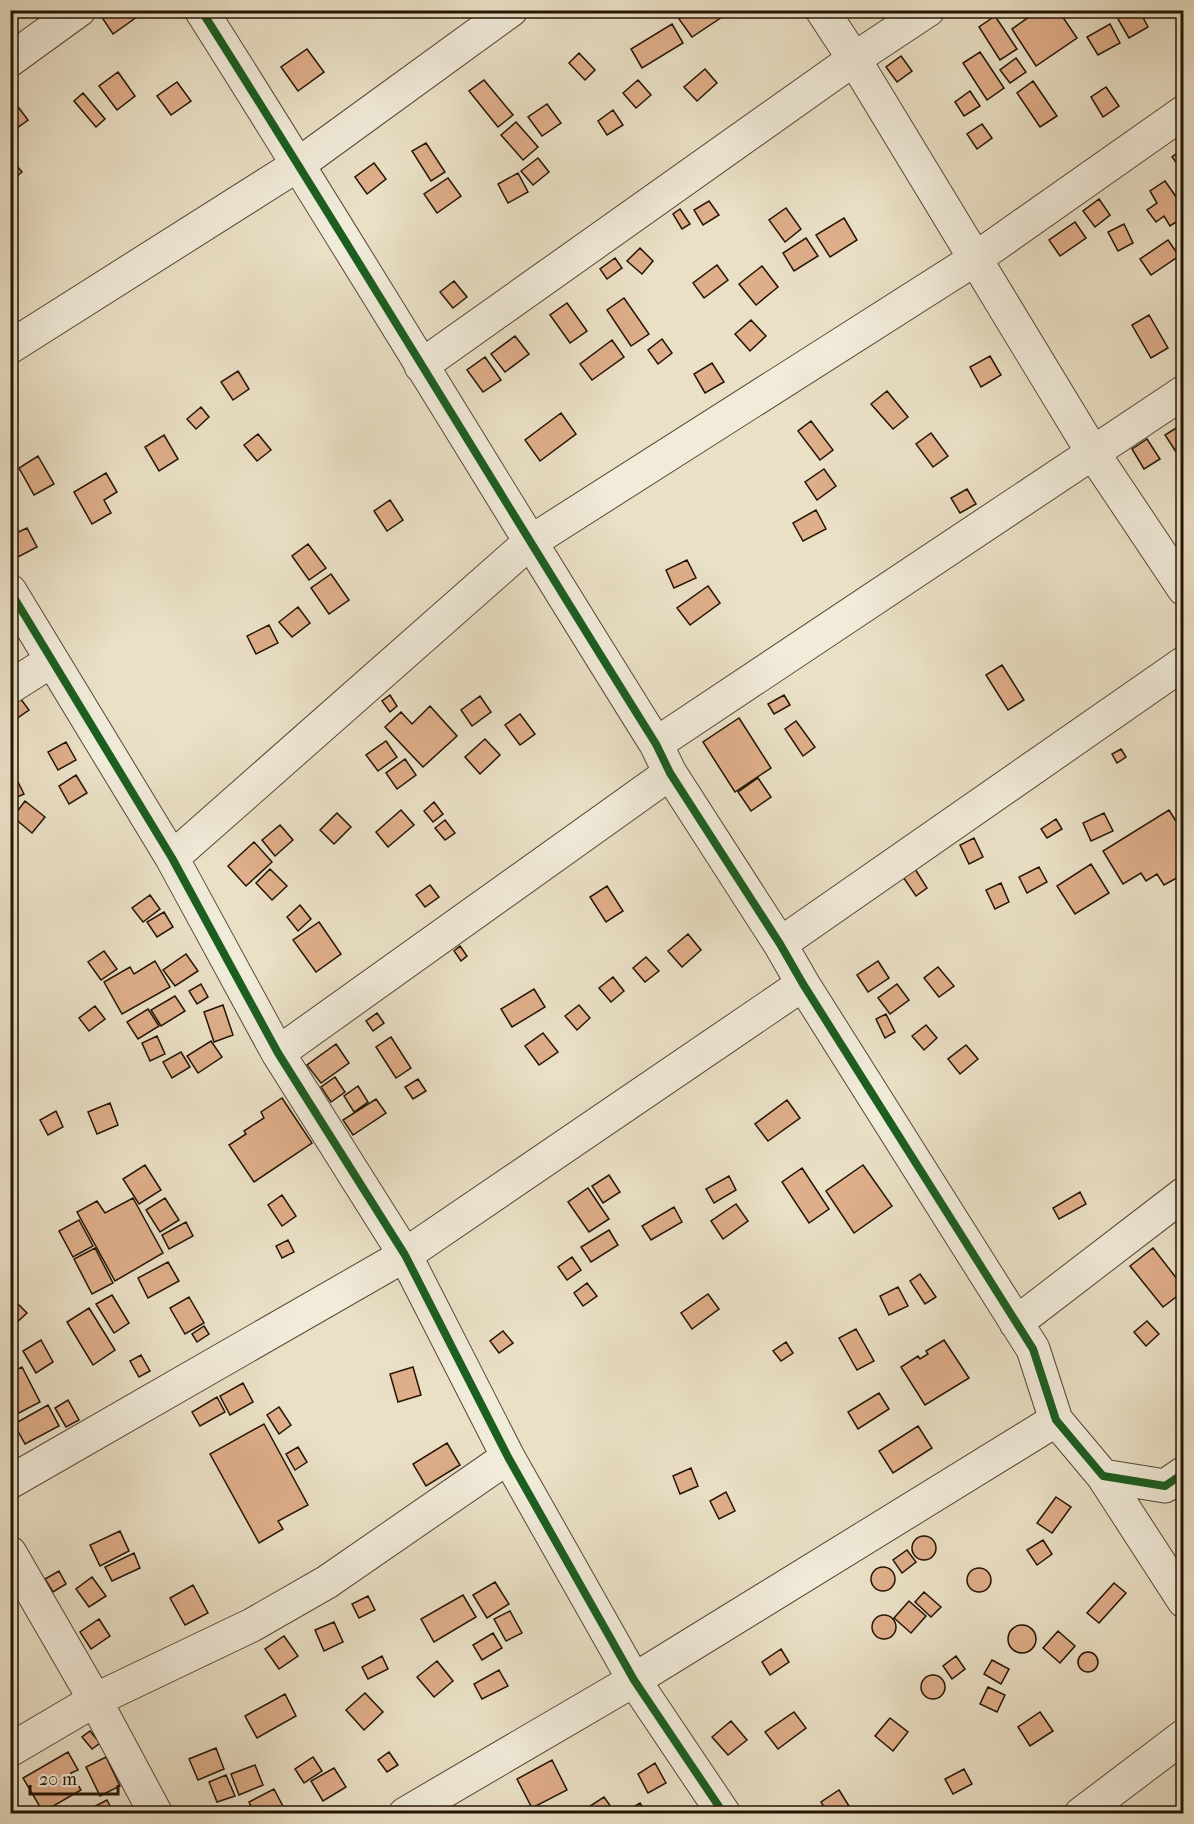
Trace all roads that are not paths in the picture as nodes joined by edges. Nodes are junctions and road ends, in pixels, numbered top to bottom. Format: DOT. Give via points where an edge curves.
graph roads {
  1 [pos="79,10"];
  2 [pos="201,10"];
  3 [pos="511,10"];
  4 [pos="822,10"];
  5 [pos="928,10"];
  6 [pos="854,59"];
  7 [pos="10,60"];
  8 [pos="1184,112"];
  9 [pos="298,164"];
  10 [pos="975,259"];
  11 [pos="10,346"];
  12 [pos="421,366"];
  13 [pos="1184,392"];
  14 [pos="1093,453"];
  15 [pos="530,543"];
  16 [pos="1184,589"];
  17 [pos="10,591"];
  18 [pos="51,661"];
  19 [pos="1184,663"];
  20 [pos="10,687"];
  21 [pos="656,744"];
  22 [pos="670,773"];
  23 [pos="172,858"];
  24 [pos="780,944"];
  25 [pos="803,984"];
  26 [pos="278,1053"];
  27 [pos="1184,1194"];
  28 [pos="405,1255"];
  29 [pos="1016,1323"];
  30 [pos="1056,1420"];
  31 [pos="508,1457"];
  32 [pos="1184,1473"];
  33 [pos="1103,1476"];
  34 [pos="10,1482"];
  35 [pos="10,1553"];
  36 [pos="1184,1601"];
  37 [pos="634,1680"];
  38 [pos="95,1700"];
  39 [pos="1184,1736"];
  40 [pos="10,1750"];
  41 [pos="715,1810"];
  42 [pos="156,1814"];
  43 [pos="405,1814"];
  44 [pos="1081,1814"];
  1 -- 7 [label="street"];
  2 -- 9 [label="street"];
  3 -- 9 [label="street"];
  4 -- 6 [label="street"];
  5 -- 6 [label="street"];
  6 -- 10 [label="street"];
  6 -- 12 [label="street"];
  8 -- 10 [label="street"];
  9 -- 11 [label="street"];
  9 -- 12 [label="street"];
  10 -- 14 [label="street"];
  10 -- 15 [label="street"];
  12 -- 15 [label="street"];
  13 -- 14 [label="street"];
  14 -- 16 [label="street"];
  14 -- 21 [label="street"];
  15 -- 21 [label="street"];
  15 -- 23 [label="street"];
  17 -- 18 [label="street"];
  18 -- 20 [label="street"];
  18 -- 23 [label="street"];
  19 -- 24 [label="street"];
  21 -- 22 [label="street"];
  22 -- 24 [label="street"];
  22 -- 26 [label="street"];
  23 -- 26 [label="street"];
  24 -- 25 [label="street"];
  25 -- 28 [label="street"];
  25 -- 29 [label="street"];
  26 -- 28 [label="street"];
  27 -- 29 [label="street"];
  28 -- 31 [label="street"];
  28 -- 34 [label="street"];
  29 -- 30 [label="street" via="1033,1349"];
  30 -- 33 [label="street"];
  30 -- 37 [label="street"];
  31 -- 37 [label="street"];
  31 -- 38 [label="street" via="327,1582 252,1625"];
  32 -- 33 [label="street" via="1165,1486"];
  33 -- 36 [label="street"];
  35 -- 38 [label="street"];
  37 -- 41 [label="street"];
  37 -- 43 [label="street"];
  38 -- 40 [label="street"];
  38 -- 42 [label="street"];
  39 -- 44 [label="street"];
}
